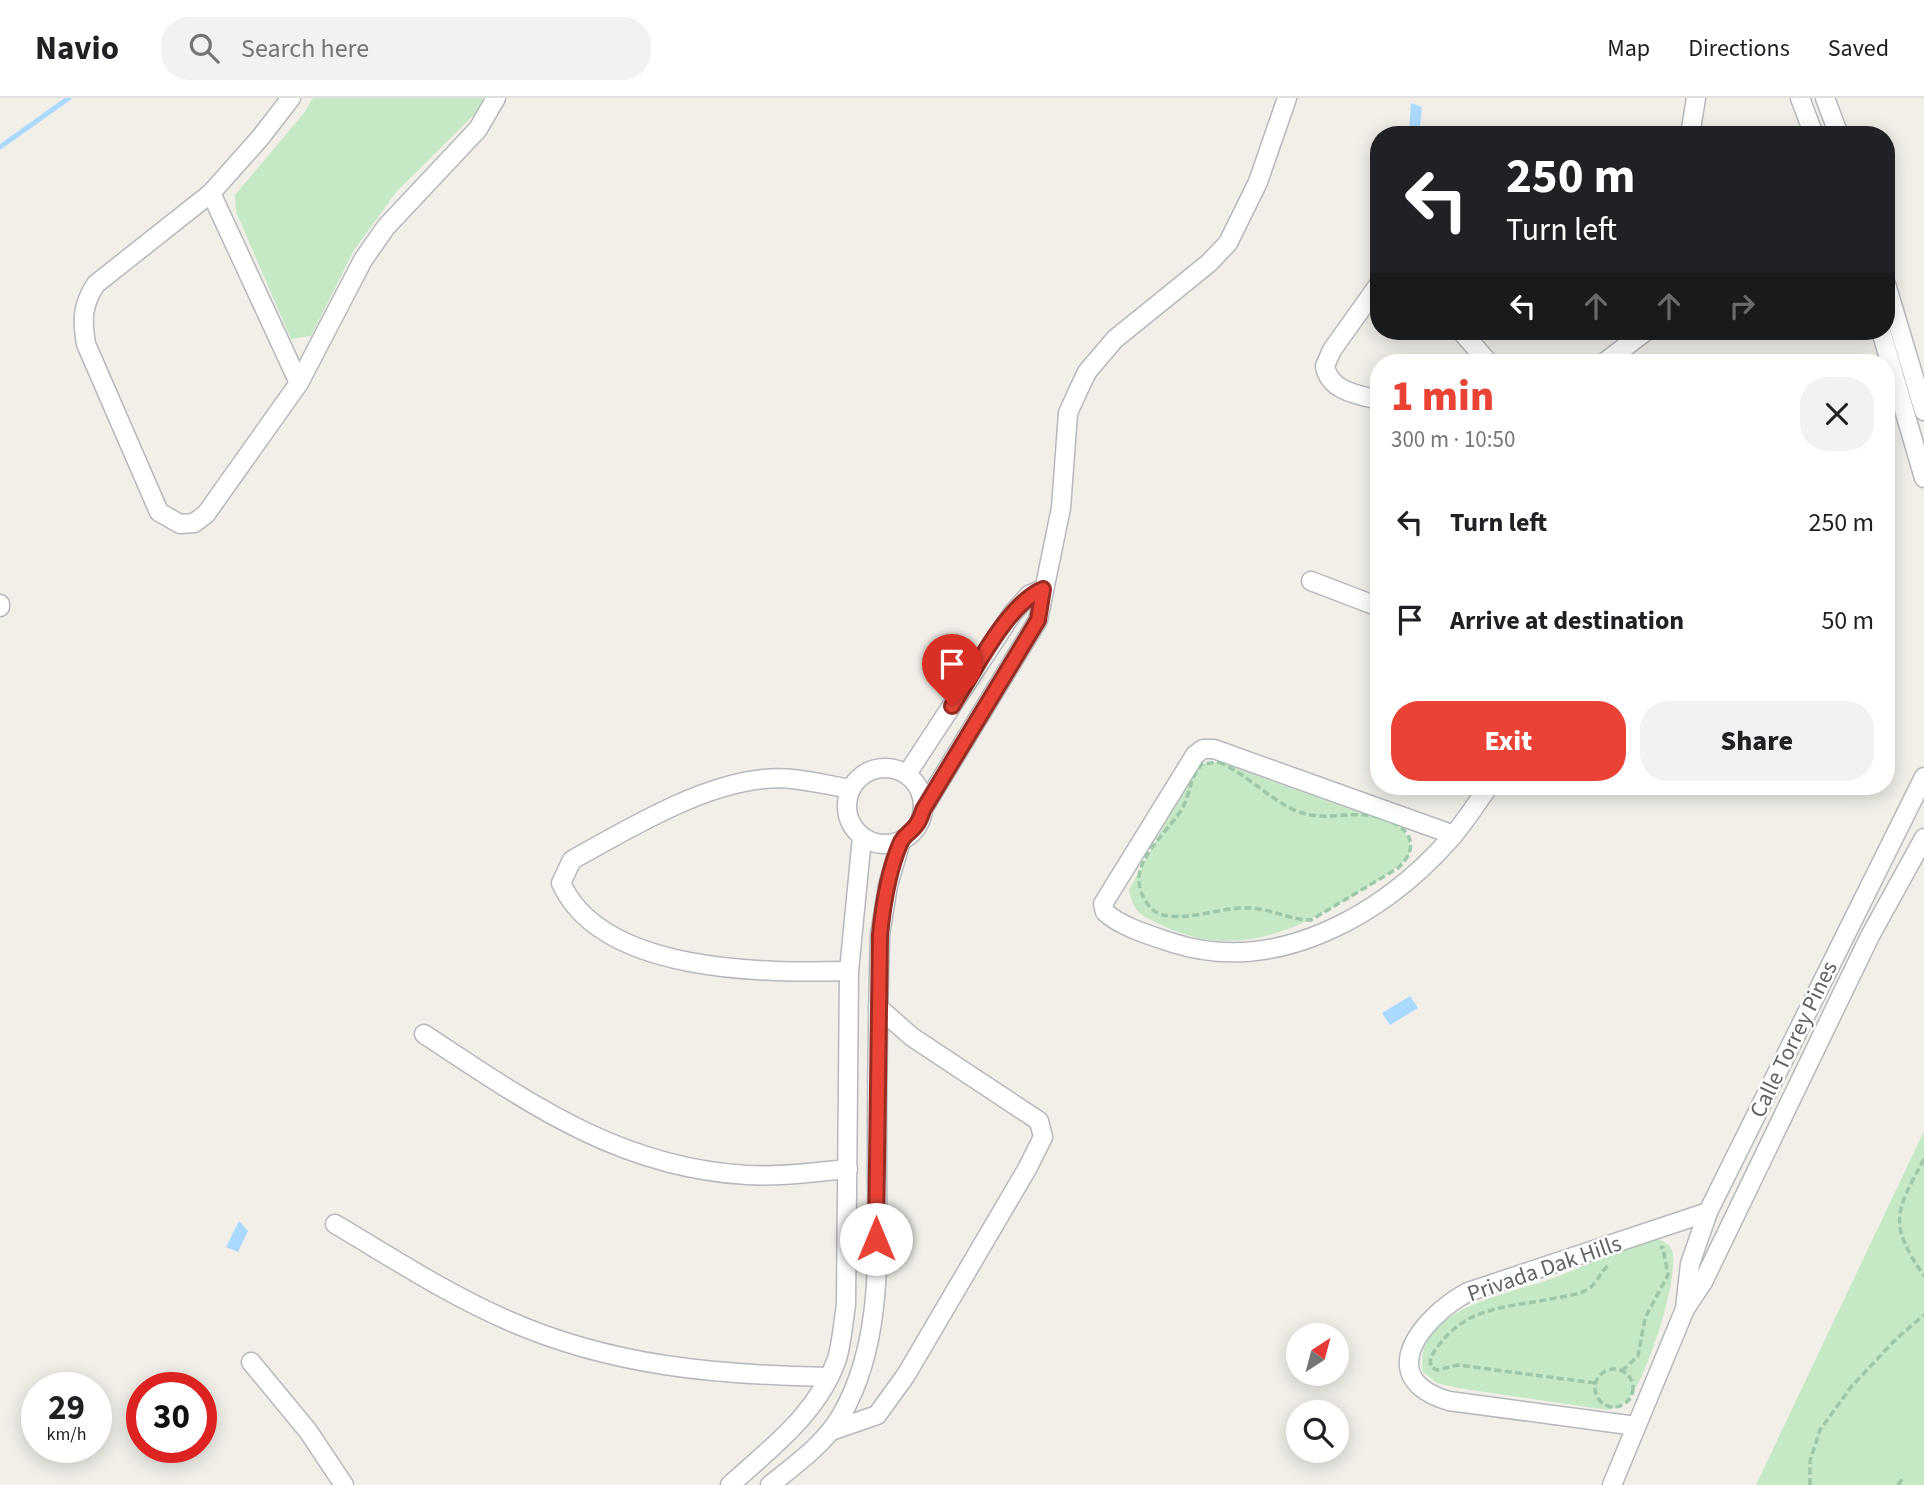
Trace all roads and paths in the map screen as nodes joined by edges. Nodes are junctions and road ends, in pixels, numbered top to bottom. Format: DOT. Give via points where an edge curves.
graph roads {
  1 [pos="291,98"];
  2 [pos="496,98"];
  3 [pos="1287,98"];
  4 [pos="1696,98"];
  5 [pos="1800,98"];
  6 [pos="1825,98"];
  7 [pos="1691,126"];
  8 [pos="1811,126"];
  9 [pos="1836,126"];
  10 [pos="211,192"];
  11 [pos="1370,297"];
  12 [pos="1895,314"];
  13 [pos="1469,340"];
  14 [pos="1634,340"];
  15 [pos="1481,354"];
  16 [pos="1616,354"];
  17 [pos="1895,379"];
  18 [pos="299,383"];
  19 [pos="1370,397"];
  20 [pos="1924,411"];
  21 [pos="1924,478"];
  22 [pos="1311,582"];
  23 [pos="1043,589"];
  24 [pos="1370,604"];
  25 [pos="907,774"];
  26 [pos="1924,777"];
  27 [pos="850,789"];
  28 [pos="1483,795"];
  29 [pos="923,810"];
  30 [pos="1397,826"];
  31 [pos="1454,835"];
  32 [pos="862,837"];
  33 [pos="1924,838"];
  34 [pos="901,841"];
  35 [pos="849,971"];
  36 [pos="878,1007"];
  37 [pos="424,1034"];
  38 [pos="1924,1158"];
  39 [pos="848,1169"];
  40 [pos="1708,1212"];
  41 [pos="335,1224"];
  42 [pos="1653,1245"];
  43 [pos="1616,1260"];
  44 [pos="1924,1276"];
  45 [pos="1685,1309"];
  46 [pos="1924,1315"];
  47 [pos="251,1362"];
  48 [pos="1622,1371"];
  49 [pos="829,1377"];
  50 [pos="1595,1383"];
  51 [pos="1636,1426"];
  52 [pos="831,1431"];
  53 [pos="1902,1479"];
  54 [pos="344,1485"];
  55 [pos="730,1485"];
  56 [pos="770,1485"];
  57 [pos="1612,1485"];
  58 [pos="1811,1485"];
  59 [pos="1898,1485"];
  1 -- 10 [label="street"];
  2 -- 18 [label="street" via="478,129 386,227 363,260"];
  3 -- 23 [label="street" via="1258,182 1228,243 1115,340 1093,364 1078,391 1068,413 1061,508"];
  4 -- 7 [label="street"];
  5 -- 8 [label="street"];
  6 -- 9 [label="street"];
  10 -- 18 [label="street"];
  10 -- 18 [label="street" via="96,284 85,300 86,344 159,512 180,524 194,523 206,514"];
  11 -- 19 [label="street" via="1325,366 1340,388"];
  12 -- 20 [label="street"];
  13 -- 15 [label="street"];
  14 -- 16 [label="street"];
  17 -- 21 [label="street"];
  22 -- 24 [label="street"];
  23 -- 25 [label="street" via="1029,595 1012,614"];
  23 -- 29 [label="street" via="1035,628"];
  25 -- 27 [label="street" via="881,767 857,778"];
  25 -- 29 [label="street" via="922,796"];
  26 -- 40 [label="street, Calle Torrey Pines"];
  27 -- 32 [label="street" via="847,815"];
  27 -- 35 [label="street" via="765,779 710,791 572,860 561,883 577,910 592,922 613,936 660,954 722,969"];
  28 -- 31 [label="street"];
  29 -- 34 [label="street" via="920,823"];
  30 -- 30 [label="path" via="1367,815 1333,819 1293,810 1225,765 1202,764 1191,776 1184,805 1161,832 1138,875 1140,891 1149,907 1161,915 1249,908 1311,920 1409,858 1410,836"];
  31 -- 31 [label="street" via="1410,878 1368,909 1277,950 1224,954 1186,947 1119,921 1105,912 1103,904 1203,749 1214,749"];
  32 -- 34 [label="street" via="888,844"];
  32 -- 35 [label="street"];
  33 -- 45 [label="street, Calle Torrey Pines" via="1863,948 1703,1282"];
  34 -- 36 [label="street" via="883,911"];
  35 -- 39 [label="street"];
  36 -- 52 [label="street" via="875,1298 864,1363"];
  36 -- 52 [label="street" via="912,1037 1039,1121 1042,1137 892,1395 877,1415"];
  37 -- 39 [label="street" via="562,1123 654,1160 746,1175"];
  38 -- 44 [label="path" via="1906,1192 1898,1230"];
  39 -- 49 [label="street" via="846,1305 838,1356"];
  40 -- 45 [label="street, Calle Torrey Pines" via="1690,1264"];
  40 -- 51 [label="street, Privada Dak Hills" via="1468,1292 1434,1315 1411,1346 1408,1362 1412,1376 1432,1396"];
  41 -- 49 [label="street" via="468,1301 553,1338 601,1353 708,1373"];
  42 -- 48 [label="path" via="1664,1248 1668,1275 1645,1318 1638,1356"];
  43 -- 50 [label="path" via="1591,1287 1579,1293 1502,1305 1475,1315 1454,1329 1430,1358 1431,1367 1437,1370 1458,1365"];
  45 -- 51 [label="street, Calle Torrey Pines"];
  46 -- 58 [label="path" via="1851,1387 1820,1430 1810,1461"];
  47 -- 54 [label="street" via="308,1431"];
  48 -- 50 [label="path" via="1606,1371"];
  48 -- 50 [label="path" via="1632,1388 1629,1399 1619,1406 1603,1403"];
  49 -- 55 [label="street" via="800,1420"];
  51 -- 57 [label="street, Calle Torrey Pines"];
  52 -- 56 [label="street"];
  53 -- 59 [label="path"];
}
